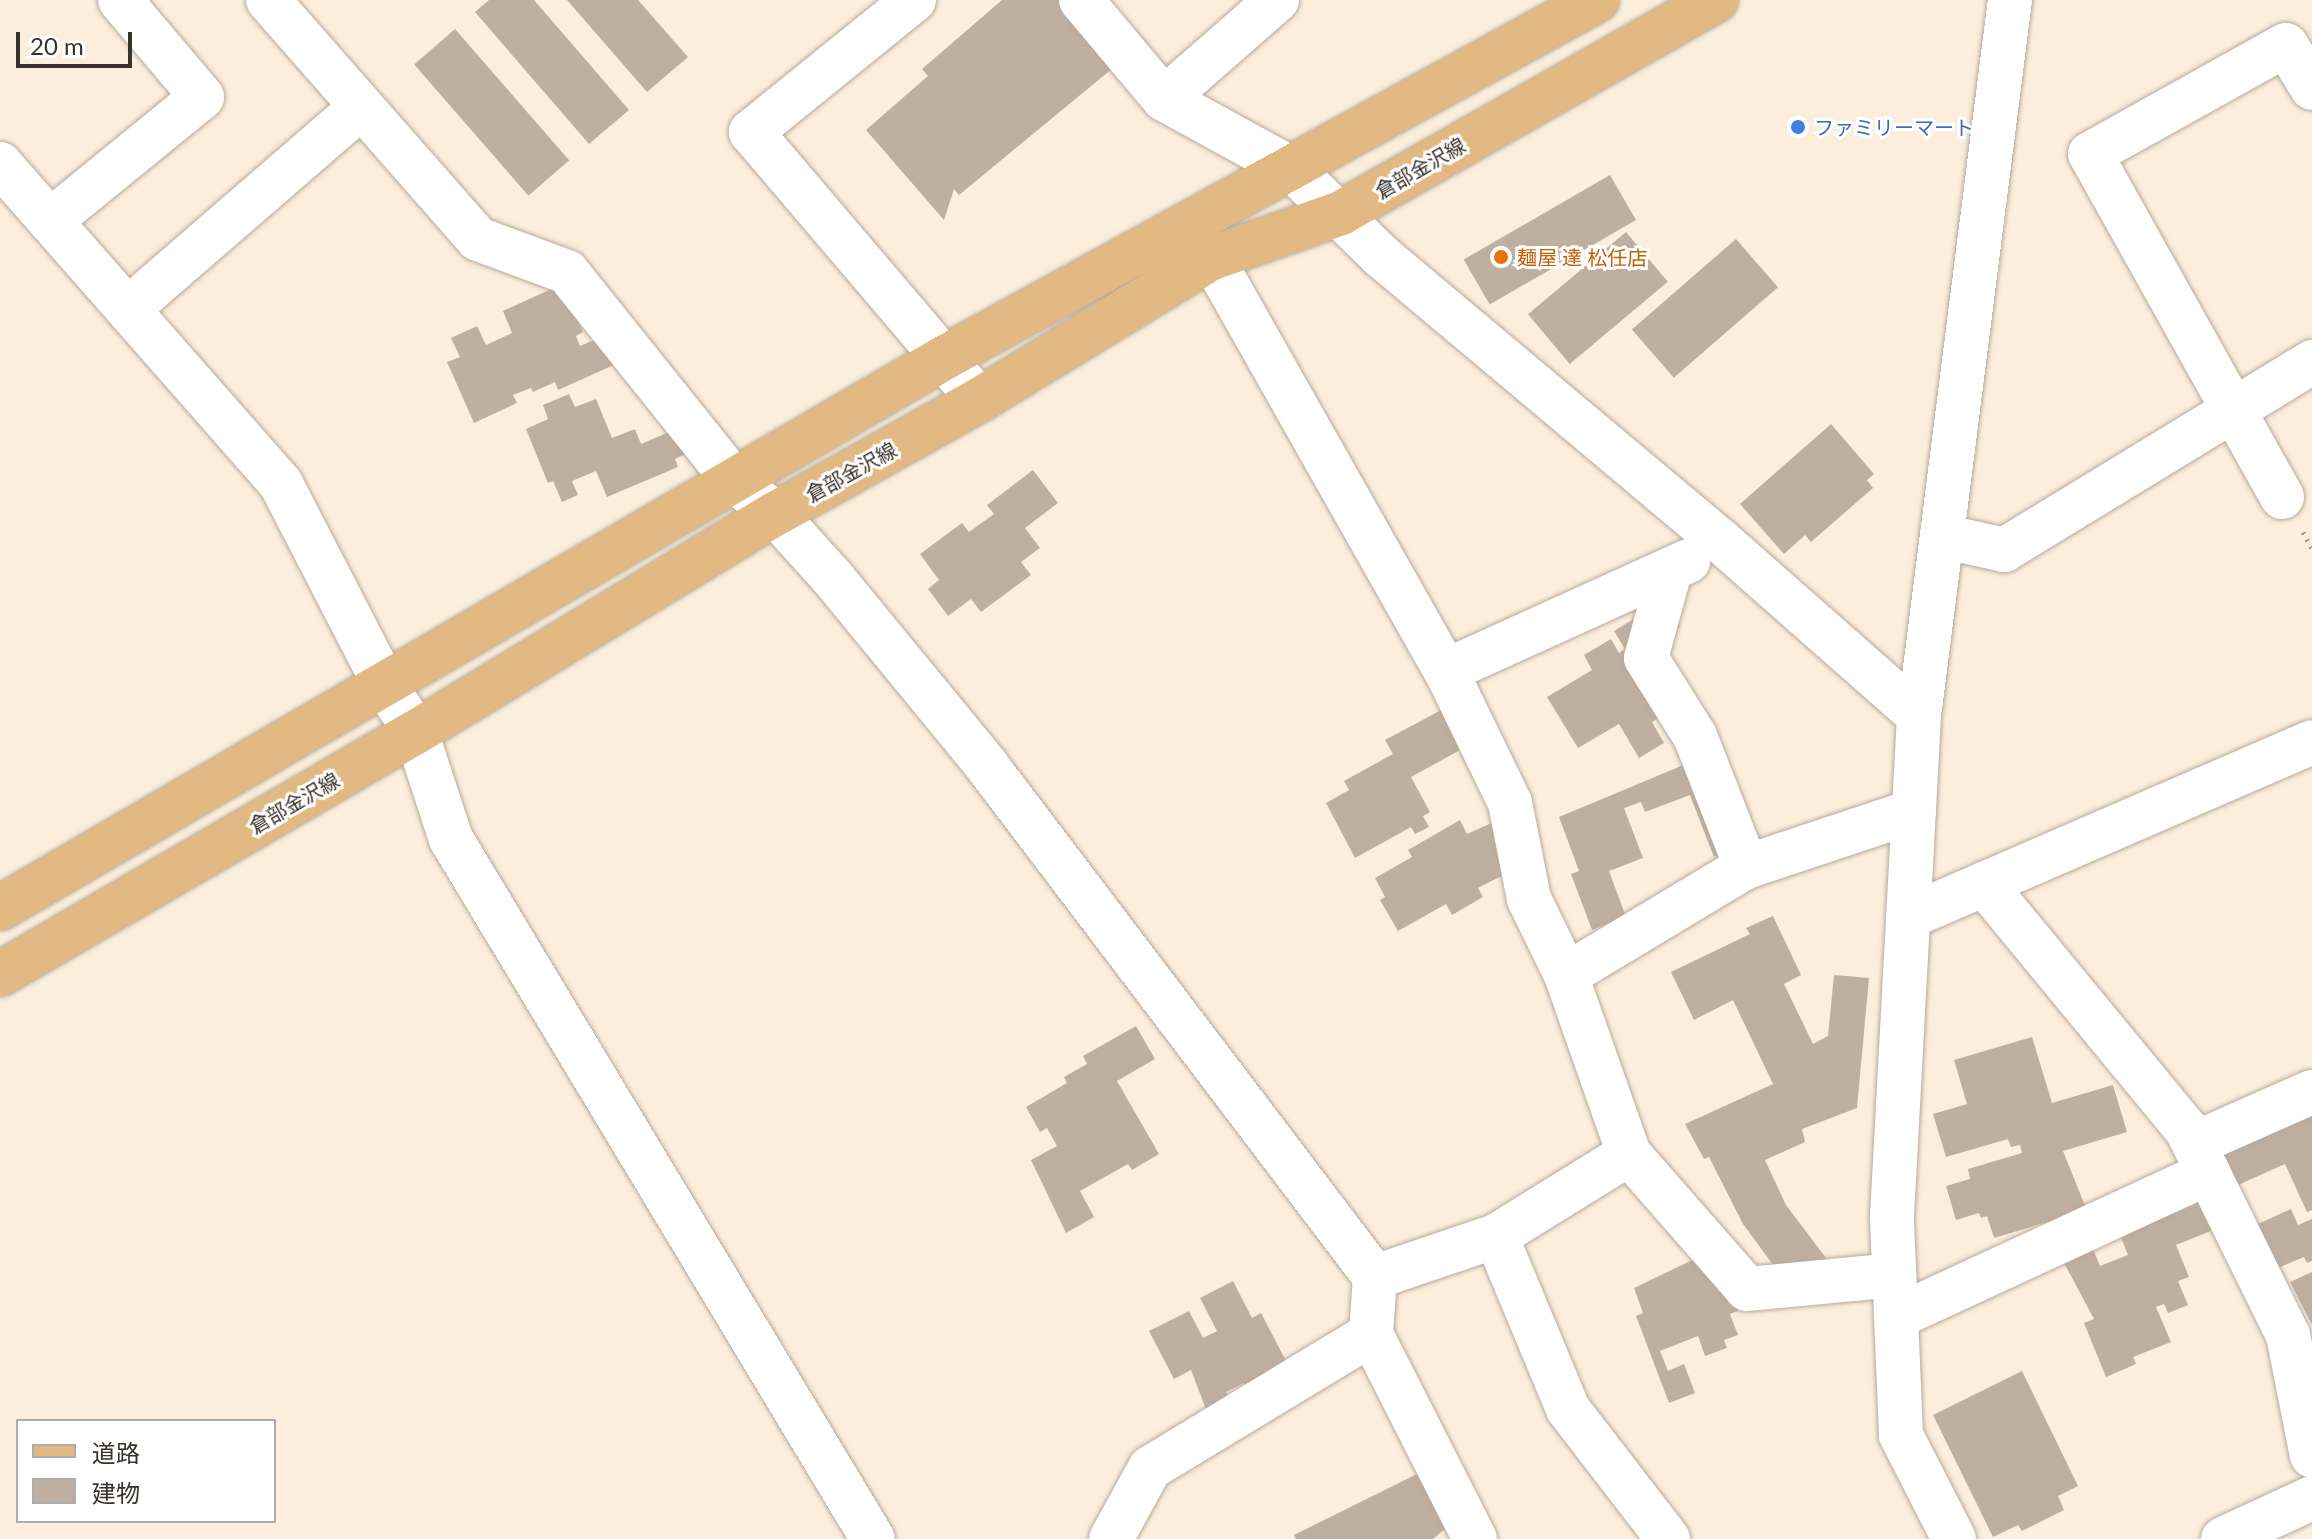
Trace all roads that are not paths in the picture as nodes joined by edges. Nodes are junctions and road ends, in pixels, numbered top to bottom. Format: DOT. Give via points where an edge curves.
graph roads {
  1 [pos="120,0"];
  2 [pos="268,0"];
  3 [pos="914,0"];
  4 [pos="1081,0"];
  5 [pos="1277,0"];
  6 [pos="1597,0"];
  7 [pos="1716,0"];
  8 [pos="2010,0"];
  9 [pos="2312,88"];
  10 [pos="1164,99"];
  11 [pos="360,108"];
  12 [pos="1,165"];
  13 [pos="1292,169"];
  14 [pos="1341,213"];
  15 [pos="50,221"];
  16 [pos="1212,258"];
  17 [pos="128,309"];
  18 [pos="942,359"];
  19 [pos="2312,362"];
  20 [pos="979,400"];
  21 [pos="2231,408"];
  22 [pos="733,479"];
  23 [pos="2282,497"];
  24 [pos="775,514"];
  25 [pos="1942,536"];
  26 [pos="1723,543"];
  27 [pos="1670,571"];
  28 [pos="1446,671"];
  29 [pos="386,687"];
  30 [pos="1919,716"];
  31 [pos="416,732"];
  32 [pos="2312,742"];
  33 [pos="1914,811"];
  34 [pos="1746,867"];
  35 [pos="1984,884"];
  36 [pos="0,908"];
  37 [pos="1908,917"];
  38 [pos="0,974"];
  39 [pos="1566,975"];
  40 [pos="2312,1092"];
  41 [pos="1629,1154"];
  42 [pos="2201,1159"];
  43 [pos="1496,1236"];
  44 [pos="1894,1275"];
  45 [pos="1375,1277"];
  46 [pos="1896,1317"];
  47 [pos="1371,1334"];
  48 [pos="2312,1456"];
  49 [pos="2312,1498"];
  50 [pos="873,1539"];
  51 [pos="1111,1539"];
  52 [pos="1475,1539"];
  53 [pos="1668,1539"];
  54 [pos="1954,1539"];
  55 [pos="2223,1539"];
  1 -- 15 [label="street" via="202,97"];
  2 -- 11 [label="street"];
  3 -- 18 [label="street" via="751,132"];
  4 -- 10 [label="street"];
  5 -- 10 [label="street"];
  6 -- 13 [label="main road"];
  7 -- 14 [label="main road, 倉部金沢線"];
  8 -- 25 [label="street"];
  9 -- 21 [label="street" via="2286,45 2090,154"];
  10 -- 13 [label="street"];
  11 -- 17 [label="street"];
  11 -- 22 [label="street" via="478,239 567,272"];
  12 -- 15 [label="street"];
  13 -- 14 [label="street"];
  13 -- 18 [label="main road"];
  14 -- 16 [label="main road, 倉部金沢線"];
  14 -- 26 [label="street" via="1381,256"];
  15 -- 17 [label="street"];
  16 -- 20 [label="main road, 倉部金沢線"];
  16 -- 28 [label="street"];
  17 -- 29 [label="street" via="281,484"];
  18 -- 20 [label="street"];
  18 -- 22 [label="main road"];
  19 -- 21 [label="street"];
  20 -- 24 [label="main road, 倉部金沢線"];
  21 -- 23 [label="street"];
  21 -- 25 [label="street" via="2004,550"];
  22 -- 24 [label="street"];
  22 -- 29 [label="main road"];
  24 -- 31 [label="main road, 倉部金沢線"];
  24 -- 45 [label="street" via="987,766"];
  25 -- 30 [label="street"];
  26 -- 27 [label="street"];
  26 -- 30 [label="street"];
  27 -- 28 [label="street"];
  27 -- 34 [label="street" via="1646,658 1695,736"];
  28 -- 39 [label="street" via="1510,803 1529,899"];
  29 -- 31 [label="street"];
  29 -- 36 [label="main road"];
  30 -- 33 [label="street"];
  31 -- 38 [label="main road, 倉部金沢線"];
  31 -- 50 [label="street" via="451,839"];
  32 -- 35 [label="street"];
  33 -- 34 [label="street"];
  33 -- 37 [label="street"];
  34 -- 39 [label="street"];
  35 -- 37 [label="street"];
  35 -- 42 [label="street"];
  37 -- 44 [label="street"];
  39 -- 41 [label="street"];
  40 -- 42 [label="street"];
  41 -- 43 [label="street"];
  41 -- 44 [label="street" via="1747,1289"];
  42 -- 46 [label="street"];
  42 -- 48 [label="street" via="2288,1335"];
  43 -- 45 [label="street"];
  43 -- 53 [label="street" via="1568,1409"];
  44 -- 46 [label="street"];
  45 -- 47 [label="street"];
  46 -- 54 [label="street" via="1901,1435"];
  47 -- 51 [label="street" via="1150,1468"];
  47 -- 52 [label="street"];
  49 -- 55 [label="street"];
}
